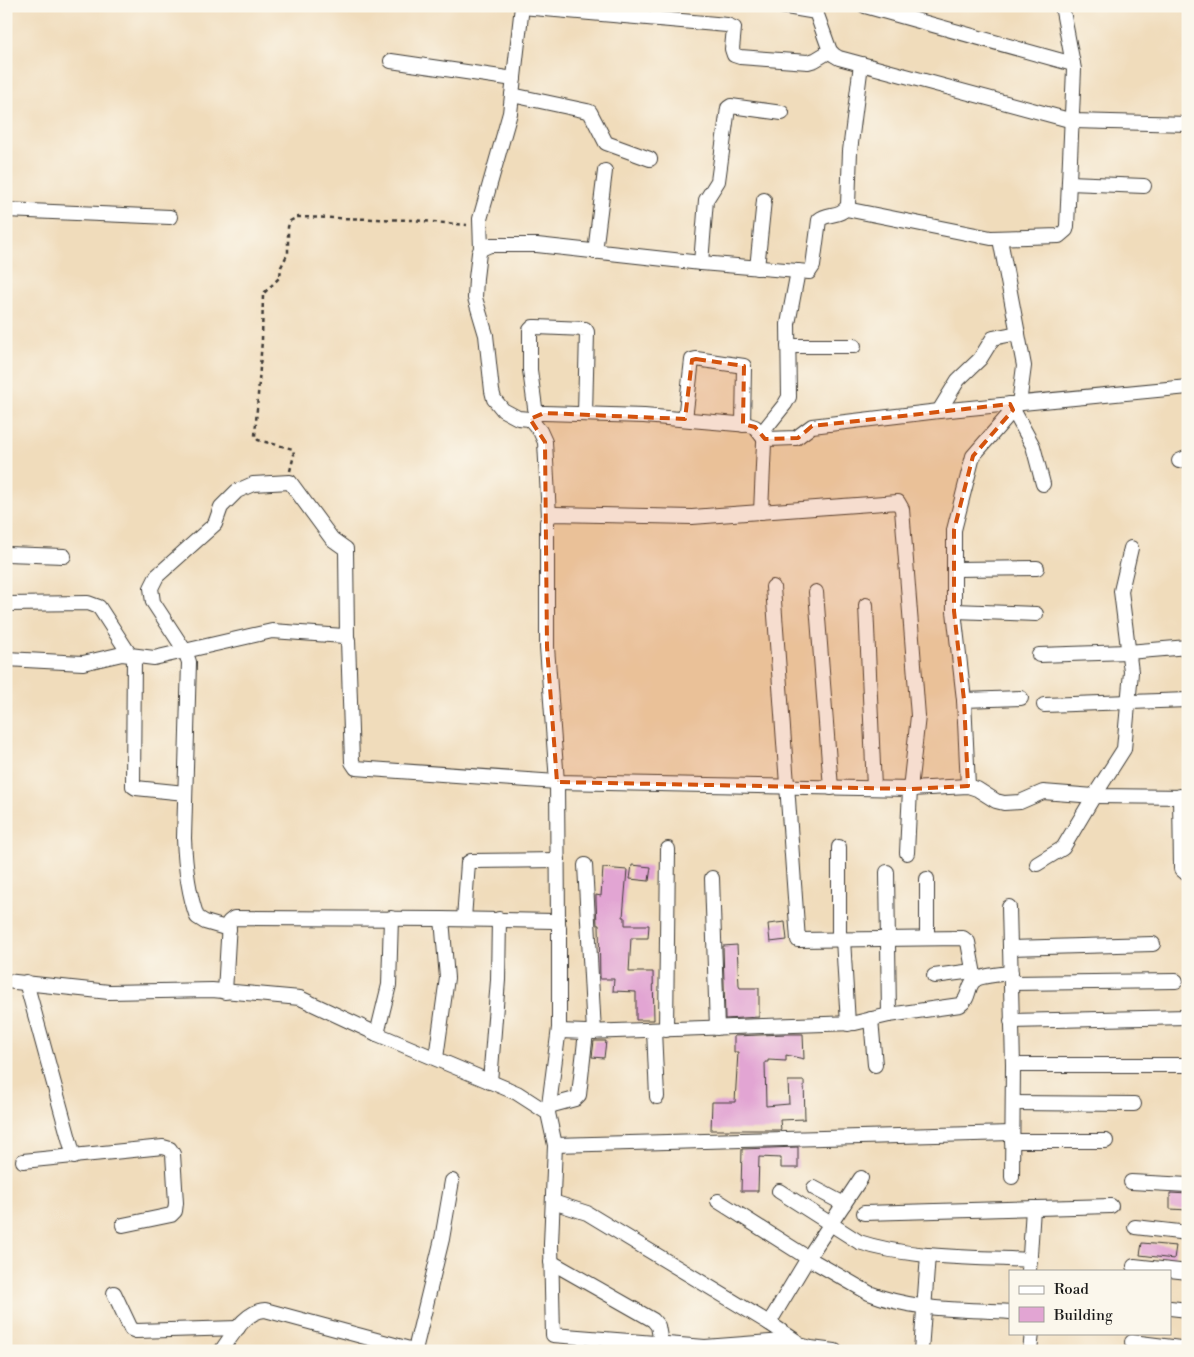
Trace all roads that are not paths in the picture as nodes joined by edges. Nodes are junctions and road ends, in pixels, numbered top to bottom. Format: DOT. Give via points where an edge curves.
graph roads {
  1 [pos="781,6"];
  2 [pos="865,6"];
  3 [pos="1062,6"];
  4 [pos="522,7"];
  5 [pos="821,11"];
  6 [pos="830,51"];
  7 [pos="391,61"];
  8 [pos="861,64"];
  9 [pos="1073,64"];
  10 [pos="514,79"];
  11 [pos="512,95"];
  12 [pos="782,113"];
  13 [pos="1073,121"];
  14 [pos="1188,124"];
  15 [pos="650,159"];
  16 [pos="605,171"];
  17 [pos="1069,183"];
  18 [pos="1144,186"];
  19 [pos="764,200"];
  20 [pos="846,209"];
  21 [pos="6,210"];
  22 [pos="170,218"];
  23 [pos="1000,239"];
  24 [pos="481,249"];
  25 [pos="595,252"];
  26 [pos="701,263"];
  27 [pos="757,268"];
  28 [pos="798,272"];
  29 [pos="1018,333"];
  30 [pos="788,346"];
  31 [pos="854,346"];
  32 [pos="1188,388"];
  33 [pos="1014,406"];
  34 [pos="939,411"];
  35 [pos="586,414"];
  36 [pos="533,417"];
  37 [pos="685,419"];
  38 [pos="743,425"];
  39 [pos="763,437"];
  40 [pos="1043,484"];
  41 [pos="761,512"];
  42 [pos="548,516"];
  43 [pos="1131,548"];
  44 [pos="6,554"];
  45 [pos="64,556"];
  46 [pos="1037,568"];
  47 [pos="954,569"];
  48 [pos="773,587"];
  49 [pos="816,592"];
  50 [pos="6,604"];
  51 [pos="866,605"];
  52 [pos="954,610"];
  53 [pos="1036,614"];
  54 [pos="347,637"];
  55 [pos="1188,647"];
  56 [pos="185,651"];
  57 [pos="1128,652"];
  58 [pos="132,655"];
  59 [pos="1039,655"];
  60 [pos="6,659"];
  61 [pos="1021,698"];
  62 [pos="964,700"];
  63 [pos="1188,700"];
  64 [pos="1128,702"];
  65 [pos="1044,705"];
  66 [pos="557,782"];
  67 [pos="968,786"];
  68 [pos="788,787"];
  69 [pos="831,788"];
  70 [pos="874,788"];
  71 [pos="910,789"];
  72 [pos="186,793"];
  73 [pos="1094,796"];
  74 [pos="1184,796"];
  75 [pos="839,847"];
  76 [pos="668,849"];
  77 [pos="907,853"];
  78 [pos="558,860"];
  79 [pos="1037,864"];
  80 [pos="585,865"];
  81 [pos="887,872"];
  82 [pos="1188,875"];
  83 [pos="712,878"];
  84 [pos="927,879"];
  85 [pos="1009,907"];
  86 [pos="391,918"];
  87 [pos="442,919"];
  88 [pos="464,919"];
  89 [pos="499,920"];
  90 [pos="558,924"];
  91 [pos="229,929"];
  92 [pos="927,938"];
  93 [pos="889,939"];
  94 [pos="841,940"];
  95 [pos="1153,944"];
  96 [pos="1010,948"];
  97 [pos="974,975"];
  98 [pos="934,976"];
  99 [pos="1011,978"];
  100 [pos="6,981"];
  101 [pos="1176,981"];
  102 [pos="26,982"];
  103 [pos="225,992"];
  104 [pos="889,1015"];
  105 [pos="1188,1017"];
  106 [pos="871,1019"];
  107 [pos="1011,1021"];
  108 [pos="848,1024"];
  109 [pos="717,1028"];
  110 [pos="660,1030"];
  111 [pos="559,1031"];
  112 [pos="590,1032"];
  113 [pos="377,1034"];
  114 [pos="436,1058"];
  115 [pos="874,1065"];
  116 [pos="1188,1065"];
  117 [pos="1013,1066"];
  118 [pos="490,1082"];
  119 [pos="657,1097"];
  120 [pos="1013,1103"];
  121 [pos="1134,1104"];
  122 [pos="549,1109"];
  123 [pos="1012,1137"];
  124 [pos="1106,1141"];
  125 [pos="555,1145"];
  126 [pos="74,1157"];
  127 [pos="23,1161"];
  128 [pos="1012,1177"];
  129 [pos="861,1178"];
  130 [pos="452,1181"];
  131 [pos="1131,1182"];
  132 [pos="1188,1185"];
  133 [pos="814,1188"];
  134 [pos="779,1191"];
  135 [pos="718,1201"];
  136 [pos="553,1202"];
  137 [pos="844,1204"];
  138 [pos="1111,1206"];
  139 [pos="1033,1208"];
  140 [pos="864,1213"];
  141 [pos="831,1224"];
  142 [pos="123,1225"];
  143 [pos="1135,1227"];
  144 [pos="1188,1233"];
  145 [pos="928,1255"];
  146 [pos="808,1258"];
  147 [pos="551,1262"];
  148 [pos="1030,1265"];
  149 [pos="1134,1266"];
  150 [pos="1170,1270"];
  151 [pos="1172,1270"];
  152 [pos="1188,1272"];
  153 [pos="114,1294"];
  154 [pos="924,1307"];
  155 [pos="1172,1308"];
  156 [pos="1188,1310"];
  157 [pos="1009,1312"];
  158 [pos="769,1323"];
  159 [pos="238,1328"];
  160 [pos="1032,1334"];
  161 [pos="1132,1342"];
  162 [pos="661,1343"];
  163 [pos="802,1346"];
  164 [pos="1170,1349"];
  165 [pos="1188,1349"];
  166 [pos="826,1350"];
  167 [pos="221,1351"];
  168 [pos="416,1351"];
  169 [pos="921,1351"];
  170 [pos="1030,1351"];
  1 -- 5 [label="street"];
  2 -- 9 [label="street"];
  3 -- 9 [label="street"];
  4 -- 6 [label="street" via="727,25 734,28 732,49 734,55 740,57 808,62"];
  4 -- 10 [label="street"];
  5 -- 6 [label="street"];
  6 -- 8 [label="street" via="839,58"];
  7 -- 10 [label="street"];
  8 -- 13 [label="street"];
  8 -- 20 [label="street"];
  9 -- 13 [label="street"];
  10 -- 11 [label="street"];
  11 -- 15 [label="street" via="590,112 607,144"];
  11 -- 24 [label="street" via="479,226"];
  12 -- 26 [label="street" via="728,108 718,181 706,200"];
  13 -- 14 [label="street"];
  13 -- 17 [label="street"];
  16 -- 25 [label="street"];
  17 -- 18 [label="street"];
  17 -- 23 [label="street" via="1067,226 1063,233 1059,236"];
  19 -- 27 [label="street"];
  20 -- 23 [label="street"];
  20 -- 28 [label="street" via="819,220 812,269"];
  21 -- 22 [label="street"];
  23 -- 29 [label="street"];
  24 -- 25 [label="street" via="490,245 537,245"];
  24 -- 36 [label="street" via="475,298 486,336 494,399 512,416"];
  25 -- 26 [label="street"];
  26 -- 27 [label="street"];
  27 -- 28 [label="street"];
  28 -- 30 [label="street" via="789,317"];
  29 -- 33 [label="street" via="1024,369"];
  29 -- 34 [label="street" via="993,338 980,359 958,380"];
  30 -- 31 [label="street"];
  30 -- 39 [label="street" via="789,397"];
  32 -- 33 [label="street"];
  33 -- 34 [label="street"];
  33 -- 40 [label="street" via="1033,446"];
  33 -- 47 [label="street" via="971,460 955,518"];
  34 -- 39 [label="street" via="812,426 796,438"];
  35 -- 36 [label="street" via="544,412"];
  35 -- 36 [label="street" via="587,332 585,329 533,327 530,330"];
  35 -- 37 [label="street"];
  36 -- 42 [label="street" via="545,442"];
  37 -- 38 [label="street"];
  37 -- 38 [label="street" via="692,360 696,359 744,366"];
  38 -- 39 [label="street" via="752,426"];
  39 -- 41 [label="street"];
  41 -- 42 [label="street" via="692,516"];
  41 -- 71 [label="street" via="895,502 900,505 918,716"];
  42 -- 66 [label="street" via="547,647"];
  43 -- 57 [label="street" via="1121,591"];
  44 -- 45 [label="street"];
  46 -- 47 [label="street"];
  47 -- 52 [label="street"];
  48 -- 68 [label="street"];
  49 -- 69 [label="street"];
  50 -- 58 [label="street" via="96,605"];
  51 -- 70 [label="street"];
  52 -- 53 [label="street"];
  52 -- 62 [label="street"];
  54 -- 56 [label="street" via="266,631"];
  54 -- 56 [label="street" via="346,548 332,539 292,484 249,484 221,507 215,524 154,581 153,602"];
  54 -- 66 [label="street" via="352,764 356,768"];
  55 -- 57 [label="street"];
  56 -- 58 [label="street" via="154,658"];
  56 -- 72 [label="street" via="189,666"];
  57 -- 59 [label="street"];
  57 -- 64 [label="street"];
  58 -- 60 [label="street" via="116,654 83,663"];
  58 -- 72 [label="street" via="133,786"];
  61 -- 62 [label="street"];
  62 -- 67 [label="street"];
  63 -- 64 [label="street"];
  64 -- 65 [label="street"];
  64 -- 73 [label="street" via="1124,748"];
  66 -- 68 [label="street"];
  66 -- 78 [label="street"];
  67 -- 71 [label="street"];
  67 -- 73 [label="street" via="1004,803 1020,802 1044,792"];
  68 -- 69 [label="street"];
  68 -- 94 [label="street" via="797,938 801,941"];
  69 -- 70 [label="street"];
  70 -- 71 [label="street"];
  71 -- 77 [label="street"];
  72 -- 91 [label="street" via="185,862 196,913 205,922"];
  73 -- 74 [label="street"];
  73 -- 79 [label="street" via="1064,848"];
  74 -- 82 [label="street" via="1181,869"];
  75 -- 94 [label="street"];
  76 -- 110 [label="street"];
  78 -- 88 [label="street" via="468,862"];
  78 -- 90 [label="street"];
  80 -- 112 [label="street"];
  81 -- 93 [label="street"];
  83 -- 109 [label="street"];
  84 -- 92 [label="street"];
  85 -- 96 [label="street"];
  86 -- 87 [label="street"];
  86 -- 91 [label="street" via="234,918 230,920"];
  86 -- 113 [label="street" via="389,985"];
  87 -- 88 [label="street"];
  87 -- 114 [label="street" via="447,978"];
  88 -- 89 [label="street"];
  89 -- 90 [label="street" via="554,921"];
  89 -- 118 [label="street"];
  90 -- 111 [label="street"];
  91 -- 103 [label="street"];
  92 -- 93 [label="street"];
  92 -- 97 [label="street" via="966,939"];
  93 -- 94 [label="street"];
  93 -- 104 [label="street"];
  94 -- 108 [label="street"];
  95 -- 96 [label="street"];
  96 -- 99 [label="street"];
  97 -- 98 [label="street"];
  97 -- 99 [label="street"];
  97 -- 104 [label="street" via="966,1000 960,1005"];
  99 -- 101 [label="street"];
  99 -- 107 [label="street"];
  100 -- 102 [label="street"];
  102 -- 103 [label="street" via="109,992"];
  102 -- 126 [label="street"];
  103 -- 113 [label="street" via="300,998"];
  104 -- 106 [label="street"];
  105 -- 107 [label="street"];
  106 -- 108 [label="street"];
  106 -- 115 [label="street"];
  107 -- 117 [label="street"];
  108 -- 109 [label="street"];
  109 -- 110 [label="street"];
  110 -- 112 [label="street"];
  110 -- 119 [label="street"];
  111 -- 112 [label="street"];
  111 -- 122 [label="street"];
  112 -- 122 [label="street" via="579,1095"];
  113 -- 114 [label="street"];
  114 -- 118 [label="street"];
  116 -- 117 [label="street"];
  117 -- 120 [label="street"];
  118 -- 122 [label="street"];
  120 -- 121 [label="street"];
  120 -- 123 [label="street"];
  122 -- 125 [label="street"];
  123 -- 124 [label="street"];
  123 -- 125 [label="street"];
  123 -- 128 [label="street"];
  125 -- 136 [label="street"];
  126 -- 127 [label="street"];
  126 -- 142 [label="street" via="170,1148 173,1154 175,1211 170,1215"];
  129 -- 137 [label="street"];
  130 -- 168 [label="street"];
  131 -- 132 [label="street"];
  133 -- 137 [label="street"];
  134 -- 141 [label="street"];
  135 -- 146 [label="street"];
  136 -- 147 [label="street"];
  136 -- 158 [label="street" via="586,1213"];
  137 -- 141 [label="street"];
  138 -- 139 [label="street"];
  139 -- 140 [label="street"];
  139 -- 148 [label="street"];
  141 -- 145 [label="street" via="859,1242"];
  141 -- 146 [label="street"];
  143 -- 144 [label="street"];
  145 -- 148 [label="street"];
  145 -- 154 [label="street"];
  146 -- 154 [label="street" via="869,1293"];
  146 -- 158 [label="street"];
  147 -- 162 [label="street" via="653,1320 658,1326"];
  147 -- 162 [label="street" via="553,1335"];
  149 -- 150 [label="street"];
  151 -- 152 [label="street"];
  153 -- 159 [label="street" via="131,1329 136,1332"];
  154 -- 157 [label="street"];
  154 -- 169 [label="street"];
  155 -- 156 [label="street"];
  158 -- 163 [label="street"];
  159 -- 167 [label="street"];
  159 -- 168 [label="street" via="253,1313 266,1310"];
  160 -- 170 [label="street"];
  161 -- 164 [label="street"];
  162 -- 163 [label="street" via="705,1347 784,1341"];
  163 -- 166 [label="street"];
  164 -- 165 [label="street"];
}
